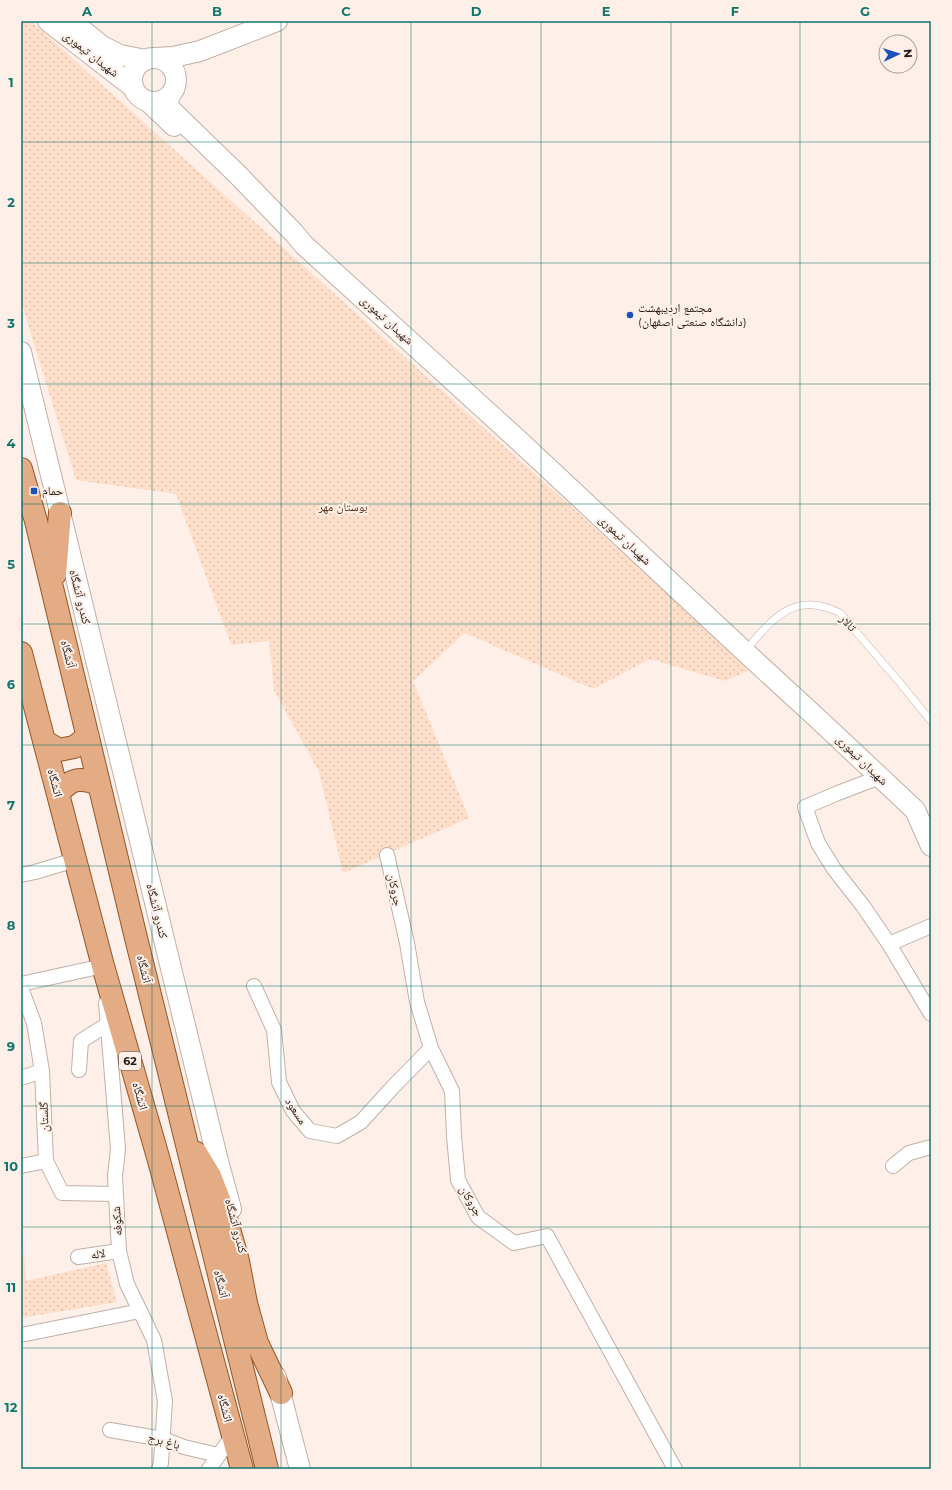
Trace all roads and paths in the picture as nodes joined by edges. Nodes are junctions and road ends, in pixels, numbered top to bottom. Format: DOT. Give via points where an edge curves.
graph roads {
  1 [pos="48,21"];
  2 [pos="71,21"];
  3 [pos="277,21"];
  4 [pos="200,51"];
  5 [pos="151,59"];
  6 [pos="176,77"];
  7 [pos="133,87"];
  8 [pos="169,96"];
  9 [pos="149,102"];
  10 [pos="304,245"];
  11 [pos="21,352"];
  12 [pos="21,469"];
  13 [pos="60,513"];
  14 [pos="53,593"];
  15 [pos="745,652"];
  16 [pos="21,653"];
  17 [pos="931,721"];
  18 [pos="88,737"];
  19 [pos="44,742"];
  20 [pos="880,777"];
  21 [pos="99,784"];
  22 [pos="58,794"];
  23 [pos="931,846"];
  24 [pos="387,854"];
  25 [pos="75,860"];
  26 [pos="21,875"];
  27 [pos="931,926"];
  28 [pos="890,944"];
  29 [pos="103,966"];
  30 [pos="21,984"];
  31 [pos="254,986"];
  32 [pos="21,988"];
  33 [pos="931,1014"];
  34 [pos="108,1024"];
  35 [pos="431,1048"];
  36 [pos="79,1070"];
  37 [pos="42,1071"];
  38 [pos="21,1078"];
  39 [pos="184,1133"];
  40 [pos="931,1146"];
  41 [pos="46,1160"];
  42 [pos="21,1166"];
  43 [pos="893,1166"];
  44 [pos="115,1194"];
  45 [pos="119,1251"];
  46 [pos="78,1257"];
  47 [pos="140,1311"];
  48 [pos="21,1335"];
  49 [pos="281,1393"];
  50 [pos="110,1430"];
  51 [pos="232,1435"];
  52 [pos="163,1439"];
  53 [pos="218,1454"];
  54 [pos="159,1469"];
  55 [pos="209,1469"];
  56 [pos="242,1469"];
  57 [pos="267,1469"];
  58 [pos="300,1469"];
  59 [pos="675,1469"];
  1 -- 7 [label="main road, شهیدان تیموری"];
  2 -- 5 [label="main road, شهیدان تیموری" via="102,46 120,55"];
  3 -- 4 [label="main road"];
  4 -- 5 [label="main road"];
  4 -- 6 [label="main road"];
  5 -- 6 [label="main road" via="163,60 169,64"];
  5 -- 7 [label="main road" via="136,67 133,73"];
  6 -- 8 [label="main road" via="176,84"];
  7 -- 9 [label="main road" via="142,99"];
  8 -- 9 [label="main road" via="163,100"];
  8 -- 10 [label="main road, شهیدان تیموری" via="168,104 171,110 238,175"];
  9 -- 10 [label="main road, شهیدان تیموری" via="292,238"];
  10 -- 15 [label="main road, شهیدان تیموری"];
  11 -- 13 [label="main road, کندرو آتشگاه"];
  12 -- 14 [label="main road, آتشگاه"];
  13 -- 14 [label="main road"];
  13 -- 49 [label="main road, کندرو آتشگاه" via="217,1157"];
  14 -- 18 [label="main road, آتشگاه"];
  15 -- 17 [label="lane, تالار" via="776,618 788,609 804,605 827,606 840,613"];
  15 -- 20 [label="main road, شهیدان تیموری"];
  16 -- 19 [label="main road, اتشگاه / 62"];
  18 -- 19 [label="main road" via="74,747 59,750"];
  18 -- 21 [label="main road, آتشگاه"];
  19 -- 22 [label="main road, اتشگاه / 62"];
  20 -- 23 [label="main road, شهیدان تیموری" via="915,810"];
  20 -- 28 [label="street" via="805,807 818,842 834,869"];
  21 -- 22 [label="main road" via="87,780 74,780 65,785"];
  21 -- 39 [label="main road, آتشگاه"];
  22 -- 25 [label="main road, اتشگاه / 62"];
  24 -- 35 [label="street, جروکان" via="417,1002"];
  25 -- 26 [label="street"];
  25 -- 29 [label="main road, اتشگاه / 62"];
  27 -- 28 [label="street"];
  28 -- 33 [label="street"];
  29 -- 30 [label="street"];
  29 -- 34 [label="street, شکوفه"];
  29 -- 51 [label="main road, اتشگاه / 62" via="158,1157"];
  31 -- 35 [label="street, مسعود" via="274,1030 279,1082 293,1111 310,1131 337,1136 361,1122"];
  32 -- 37 [label="street, گلستان" via="34,1023"];
  34 -- 36 [label="street" via="81,1041"];
  34 -- 44 [label="street, شکوفه" via="118,1149"];
  35 -- 59 [label="street, جروکان" via="452,1091 458,1180 478,1217 514,1243 547,1236"];
  37 -- 38 [label="street"];
  37 -- 41 [label="street, گلستان"];
  39 -- 49 [label="main road" via="210,1176 238,1261 257,1343"];
  39 -- 57 [label="main road, آتشگاه"];
  40 -- 43 [label="street" via="909,1153"];
  41 -- 42 [label="street"];
  41 -- 44 [label="street, گلستان" via="62,1193"];
  44 -- 45 [label="street, شکوفه"];
  45 -- 46 [label="street, لاله"];
  45 -- 47 [label="street, شکوفه" via="127,1284"];
  47 -- 48 [label="street"];
  47 -- 52 [label="street, شکوفه" via="154,1340 165,1401"];
  49 -- 58 [label="main road, کندرو آتشگاه"];
  50 -- 52 [label="street, باغ برج"];
  51 -- 53 [label="street"];
  51 -- 56 [label="main road, اتشگاه / 62"];
  52 -- 53 [label="street, باغ برج" via="184,1447"];
  52 -- 54 [label="street, شکوفه"];
  53 -- 55 [label="street"];
}
